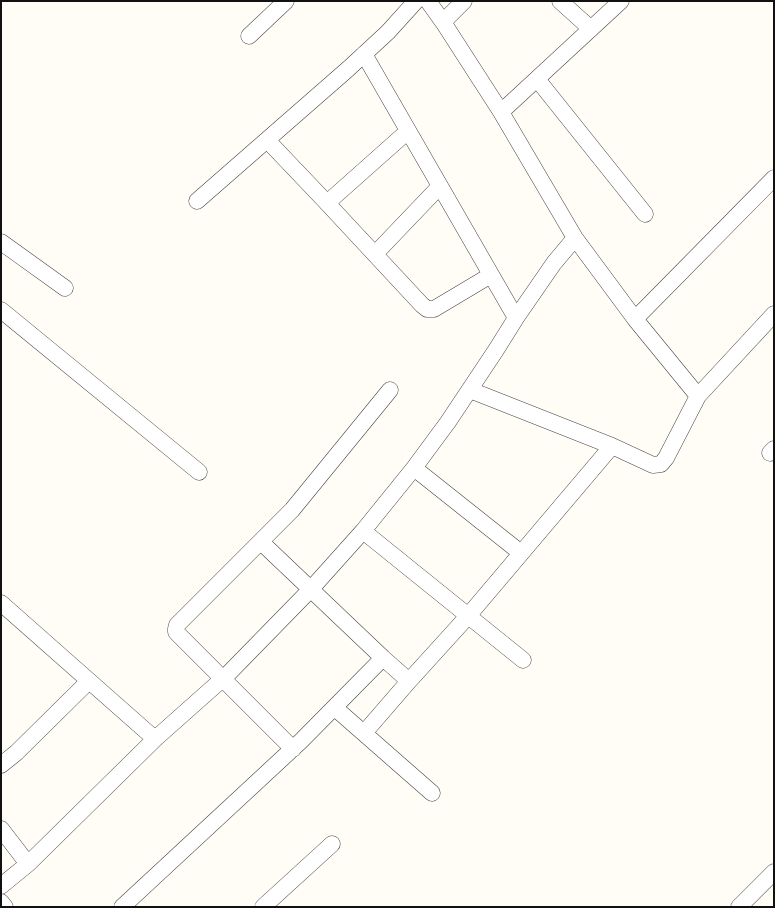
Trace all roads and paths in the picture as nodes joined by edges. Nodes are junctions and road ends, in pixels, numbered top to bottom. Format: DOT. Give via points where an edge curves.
graph roads {
  1 [pos="286,1"];
  2 [pos="416,1"];
  3 [pos="428,1"];
  4 [pos="464,1"];
  5 [pos="560,1"];
  6 [pos="621,1"];
  7 [pos="443,22"];
  8 [pos="591,29"];
  9 [pos="248,36"];
  10 [pos="364,54"];
  11 [pos="537,79"];
  12 [pos="502,112"];
  13 [pos="408,131"];
  14 [pos="267,140"];
  15 [pos="774,178"];
  16 [pos="440,186"];
  17 [pos="197,201"];
  18 [pos="327,203"];
  19 [pos="645,214"];
  20 [pos="575,238"];
  21 [pos="1,242"];
  22 [pos="375,254"];
  23 [pos="491,275"];
  24 [pos="65,288"];
  25 [pos="1,311"];
  26 [pos="774,314"];
  27 [pos="516,318"];
  28 [pos="635,319"];
  29 [pos="390,390"];
  30 [pos="470,390"];
  31 [pos="691,408"];
  32 [pos="612,446"];
  33 [pos="414,468"];
  34 [pos="199,472"];
  35 [pos="363,531"];
  36 [pos="261,542"];
  37 [pos="521,553"];
  38 [pos="311,590"];
  39 [pos="1,602"];
  40 [pos="468,616"];
  41 [pos="383,658"];
  42 [pos="523,660"];
  43 [pos="223,678"];
  44 [pos="89,681"];
  45 [pos="409,681"];
  46 [pos="335,708"];
  47 [pos="364,733"];
  48 [pos="155,739"];
  49 [pos="293,749"];
  50 [pos="1,765"];
  51 [pos="432,793"];
  52 [pos="1,829"];
  53 [pos="332,844"];
  54 [pos="28,864"];
  55 [pos="774,872"];
  56 [pos="1,886"];
  57 [pos="1,902"];
  58 [pos="5,907"];
  59 [pos="122,907"];
  60 [pos="263,907"];
  61 [pos="739,907"];
  1 -- 9 [label="street"];
  2 -- 10 [label="street"];
  3 -- 7 [label="street"];
  4 -- 7 [label="street"];
  5 -- 8 [label="street"];
  6 -- 8 [label="street"];
  7 -- 12 [label="street"];
  8 -- 11 [label="street"];
  10 -- 13 [label="street"];
  10 -- 14 [label="street"];
  11 -- 12 [label="street"];
  11 -- 19 [label="street"];
  12 -- 20 [label="street"];
  13 -- 16 [label="street"];
  13 -- 18 [label="street"];
  14 -- 17 [label="street"];
  14 -- 18 [label="street"];
  15 -- 28 [label="street"];
  16 -- 22 [label="street"];
  16 -- 23 [label="street"];
  18 -- 22 [label="street"];
  20 -- 27 [label="street" via="554,263"];
  20 -- 28 [label="street"];
  21 -- 24 [label="street"];
  22 -- 23 [label="street" via="427,309 434,309"];
  23 -- 27 [label="street"];
  25 -- 34 [label="street"];
  26 -- 31 [label="street"];
  27 -- 30 [label="street"];
  28 -- 31 [label="street"];
  29 -- 36 [label="street" via="292,510"];
  30 -- 32 [label="street"];
  30 -- 33 [label="street"];
  31 -- 32 [label="street" via="661,464 653,465"];
  32 -- 37 [label="street"];
  33 -- 35 [label="street"];
  33 -- 37 [label="street"];
  35 -- 38 [label="street"];
  35 -- 40 [label="street"];
  36 -- 38 [label="street"];
  36 -- 43 [label="street" via="177,625 176,632"];
  37 -- 40 [label="street"];
  38 -- 41 [label="street"];
  38 -- 43 [label="street"];
  39 -- 44 [label="street"];
  40 -- 42 [label="street"];
  40 -- 45 [label="street"];
  41 -- 45 [label="street"];
  41 -- 46 [label="street"];
  43 -- 48 [label="street"];
  43 -- 49 [label="street"];
  44 -- 48 [label="street"];
  44 -- 50 [label="street"];
  45 -- 47 [label="street"];
  46 -- 47 [label="street"];
  46 -- 49 [label="street"];
  47 -- 51 [label="street"];
  48 -- 54 [label="street"];
  49 -- 59 [label="street"];
  52 -- 54 [label="street"];
  53 -- 60 [label="street"];
  54 -- 56 [label="street"];
  55 -- 61 [label="street"];
  57 -- 58 [label="street"];
}
